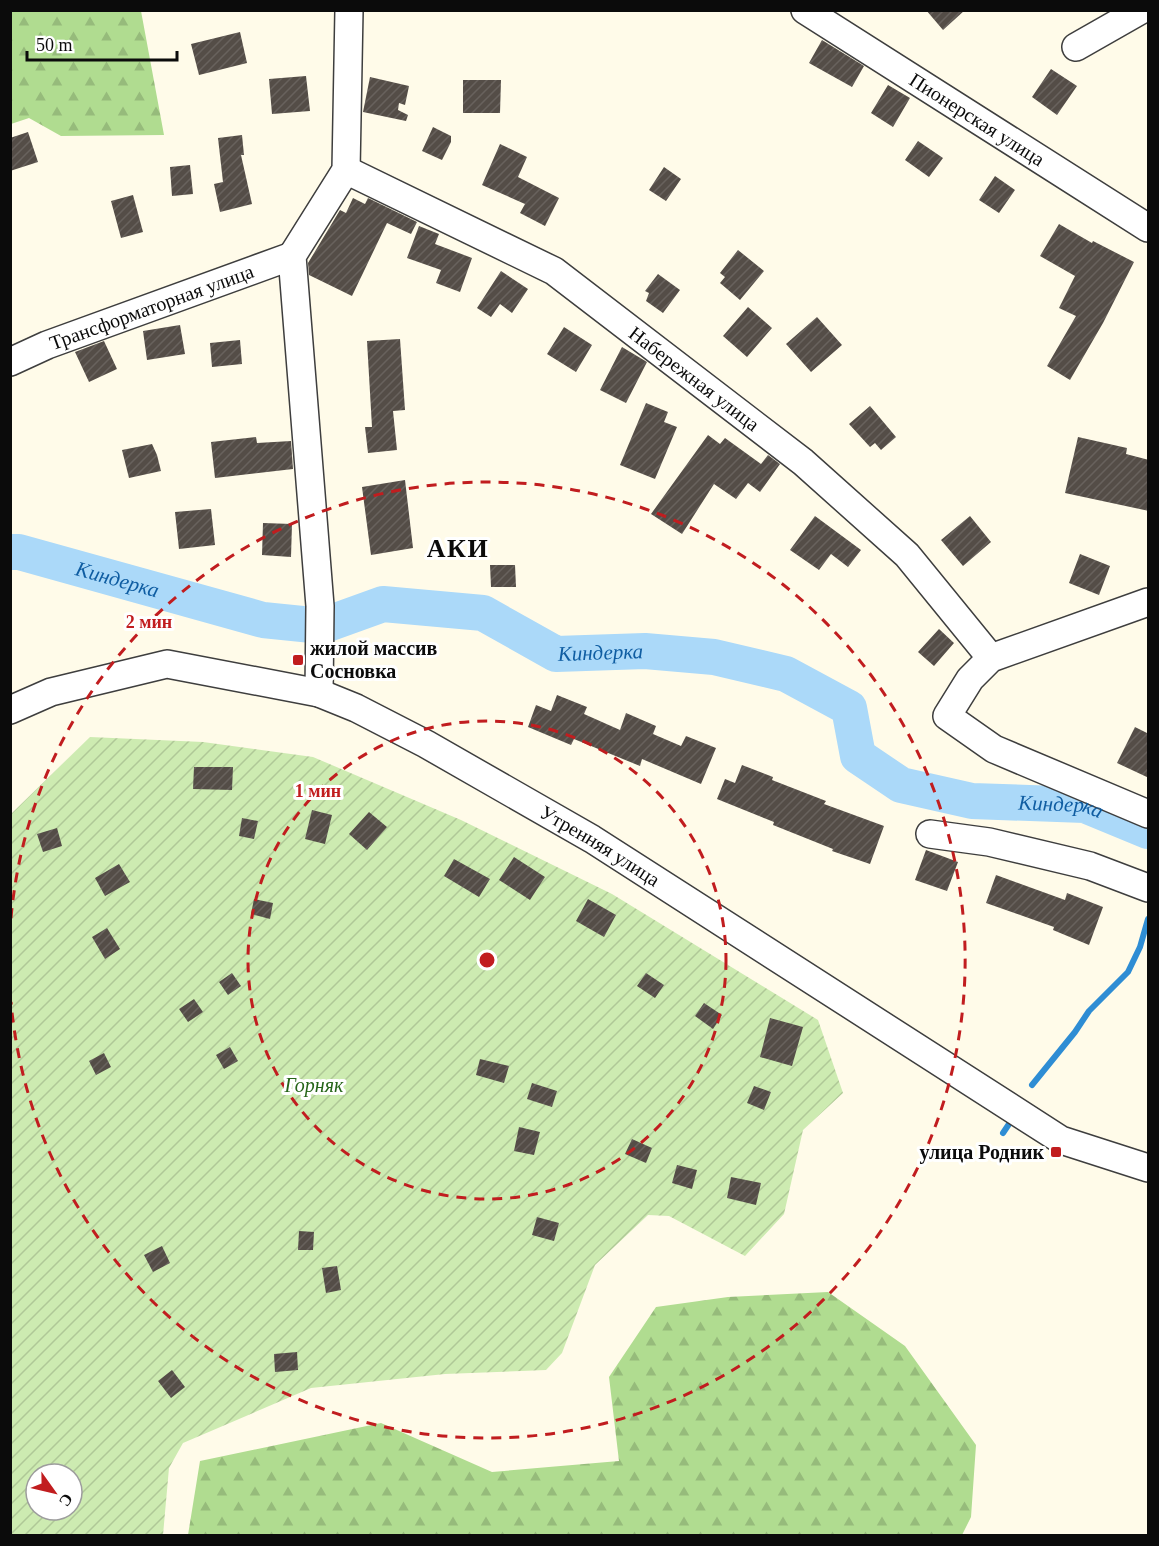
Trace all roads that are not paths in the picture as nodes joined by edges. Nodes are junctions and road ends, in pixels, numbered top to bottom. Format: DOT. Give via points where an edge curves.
graph roads {
  1 [pos="349,10"];
  2 [pos="805,10"];
  3 [pos="1141,10"];
  4 [pos="1076,46"];
  5 [pos="346,170"];
  6 [pos="1149,228"];
  7 [pos="292,256"];
  8 [pos="10,362"];
  9 [pos="1149,602"];
  10 [pos="991,658"];
  11 [pos="319,693"];
  12 [pos="10,710"];
  13 [pos="1149,814"];
  14 [pos="930,834"];
  15 [pos="1149,888"];
  16 [pos="1149,1168"];
  1 -- 5 [label="street"];
  2 -- 6 [label="street, Пионерская улица"];
  3 -- 4 [label="street"];
  5 -- 7 [label="street"];
  5 -- 10 [label="street, Набережная улица" via="554,271 803,462 907,555"];
  7 -- 8 [label="street, Трансформаторная улица"];
  7 -- 11 [label="street" via="320,606"];
  9 -- 10 [label="street"];
  10 -- 13 [label="street" via="970,679 947,716 994,749"];
  11 -- 12 [label="street, Утренняя улица" via="167,664 51,692"];
  11 -- 16 [label="street, Утренняя улица" via="426,744 592,839 1061,1140"];
  14 -- 15 [label="street" via="989,842 1090,866"];
}
